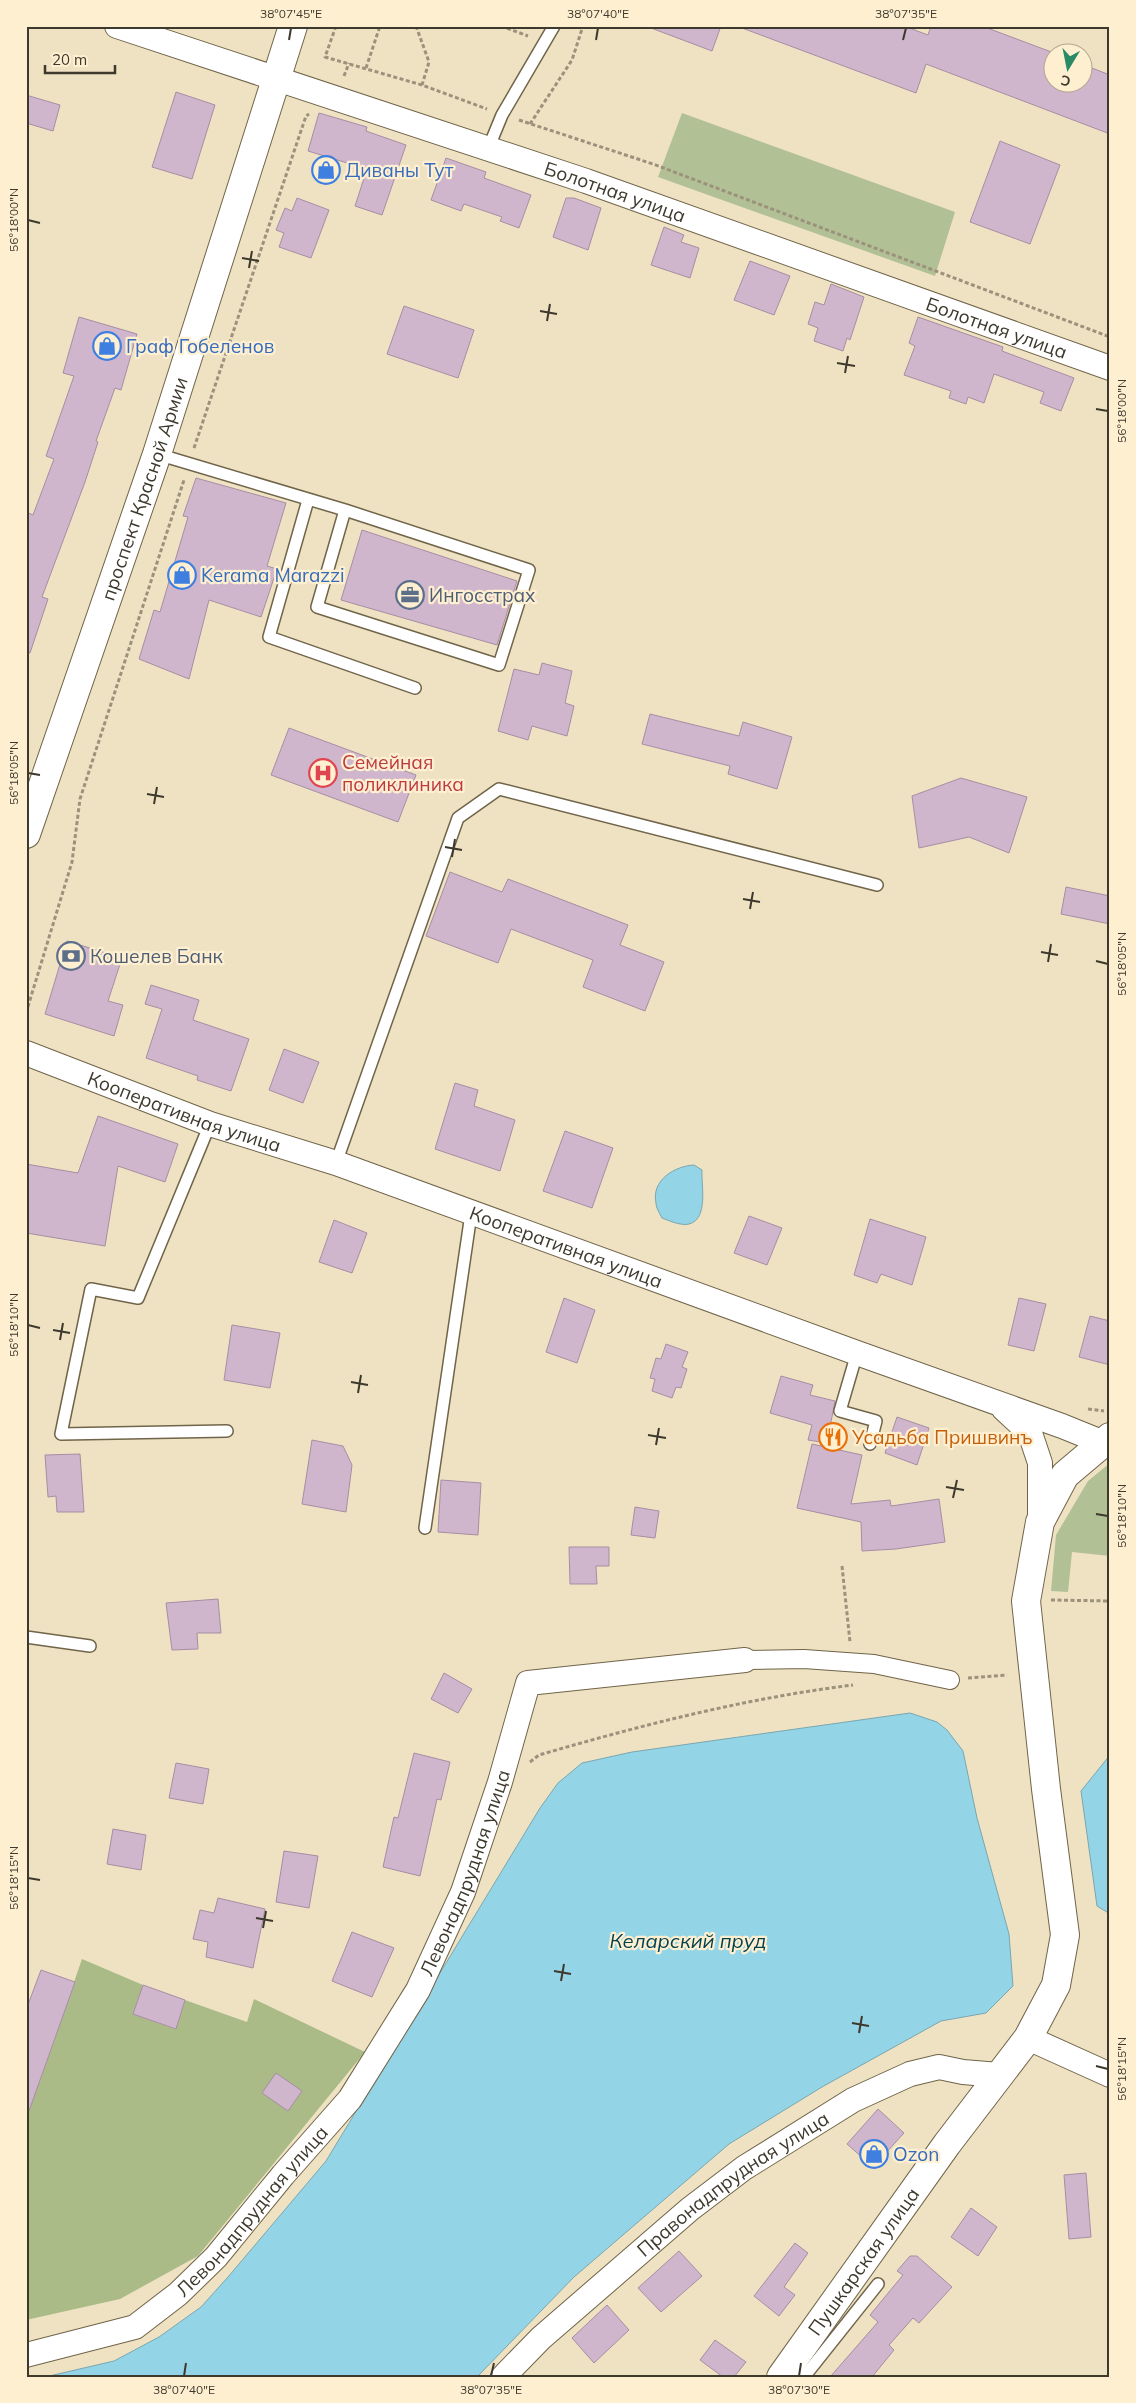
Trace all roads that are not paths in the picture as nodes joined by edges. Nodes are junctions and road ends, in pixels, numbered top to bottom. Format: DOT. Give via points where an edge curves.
graph roads {
  1 [pos="117,26"];
  2 [pos="293,26"];
  3 [pos="554,26"];
  4 [pos="276,78"];
  5 [pos="488,149"];
  6 [pos="1110,368"];
  7 [pos="157,454"];
  8 [pos="308,500"];
  9 [pos="345,510"];
  10 [pos="415,688"];
  11 [pos="26,834"];
  12 [pos="877,885"];
  13 [pos="26,1053"];
  14 [pos="210,1124"];
  15 [pos="336,1163"];
  16 [pos="471,1214"];
  17 [pos="857,1353"];
  18 [pos="995,1402"];
  19 [pos="227,1431"];
  20 [pos="1107,1440"];
  21 [pos="870,1444"];
  22 [pos="1040,1522"];
  23 [pos="424,1528"];
  24 [pos="26,1637"];
  25 [pos="90,1646"];
  26 [pos="744,1660"];
  27 [pos="950,1680"];
  28 [pos="1028,2038"];
  29 [pos="999,2075"];
  30 [pos="1110,2075"];
  31 [pos="878,2284"];
  32 [pos="26,2355"];
  33 [pos="503,2377"];
  34 [pos="781,2377"];
  35 [pos="804,2377"];
  1 -- 4 [label="street, Болотная улица"];
  2 -- 4 [label="street, проспект Красной Армии"];
  3 -- 5 [label="lane" via="502,115"];
  4 -- 5 [label="street, Болотная улица"];
  4 -- 7 [label="street, проспект Красной Армии"];
  5 -- 6 [label="street, Болотная улица"];
  7 -- 8 [label="lane"];
  7 -- 11 [label="street, проспект Красной Армии"];
  8 -- 9 [label="lane"];
  8 -- 10 [label="lane" via="269,637"];
  9 -- 9 [label="lane" via="528,570 499,665 317,607"];
  12 -- 15 [label="lane" via="499,789 458,818"];
  13 -- 14 [label="street, Кооперативная улица"];
  14 -- 15 [label="street, Кооперативная улица"];
  14 -- 19 [label="lane" via="138,1298 91,1288 61,1434"];
  15 -- 16 [label="street, Кооперативная улица"];
  16 -- 17 [label="street, Кооперативная улица"];
  16 -- 23 [label="lane"];
  17 -- 18 [label="street, Кооперативная улица"];
  17 -- 21 [label="lane" via="840,1412 876,1421"];
  18 -- 20 [label="street, Кооперативная улица"];
  18 -- 22 [label="street" via="1030,1433 1040,1463"];
  20 -- 22 [label="street, Пушкарская улица" via="1065,1475"];
  22 -- 28 [label="street, Пушкарская улица" via="1026,1601 1065,1935 1056,1985"];
  24 -- 25 [label="lane"];
  26 -- 27 [label="street, Левонадпрудная улица" via="804,1659 874,1664"];
  26 -- 32 [label="street, Левонадпрудная улица" via="528,1683 500,1782 463,1892 418,1990 350,2098 216,2257 178,2294 135,2327"];
  28 -- 29 [label="street, Пушкарская улица"];
  28 -- 30 [label="street"];
  29 -- 33 [label="street, Правонадпрудная улица" via="939,2067 910,2074 837,2109 744,2168 690,2209 541,2338"];
  29 -- 34 [label="street, Пушкарская улица" via="946,2144"];
  31 -- 35 [label="lane"];
}
